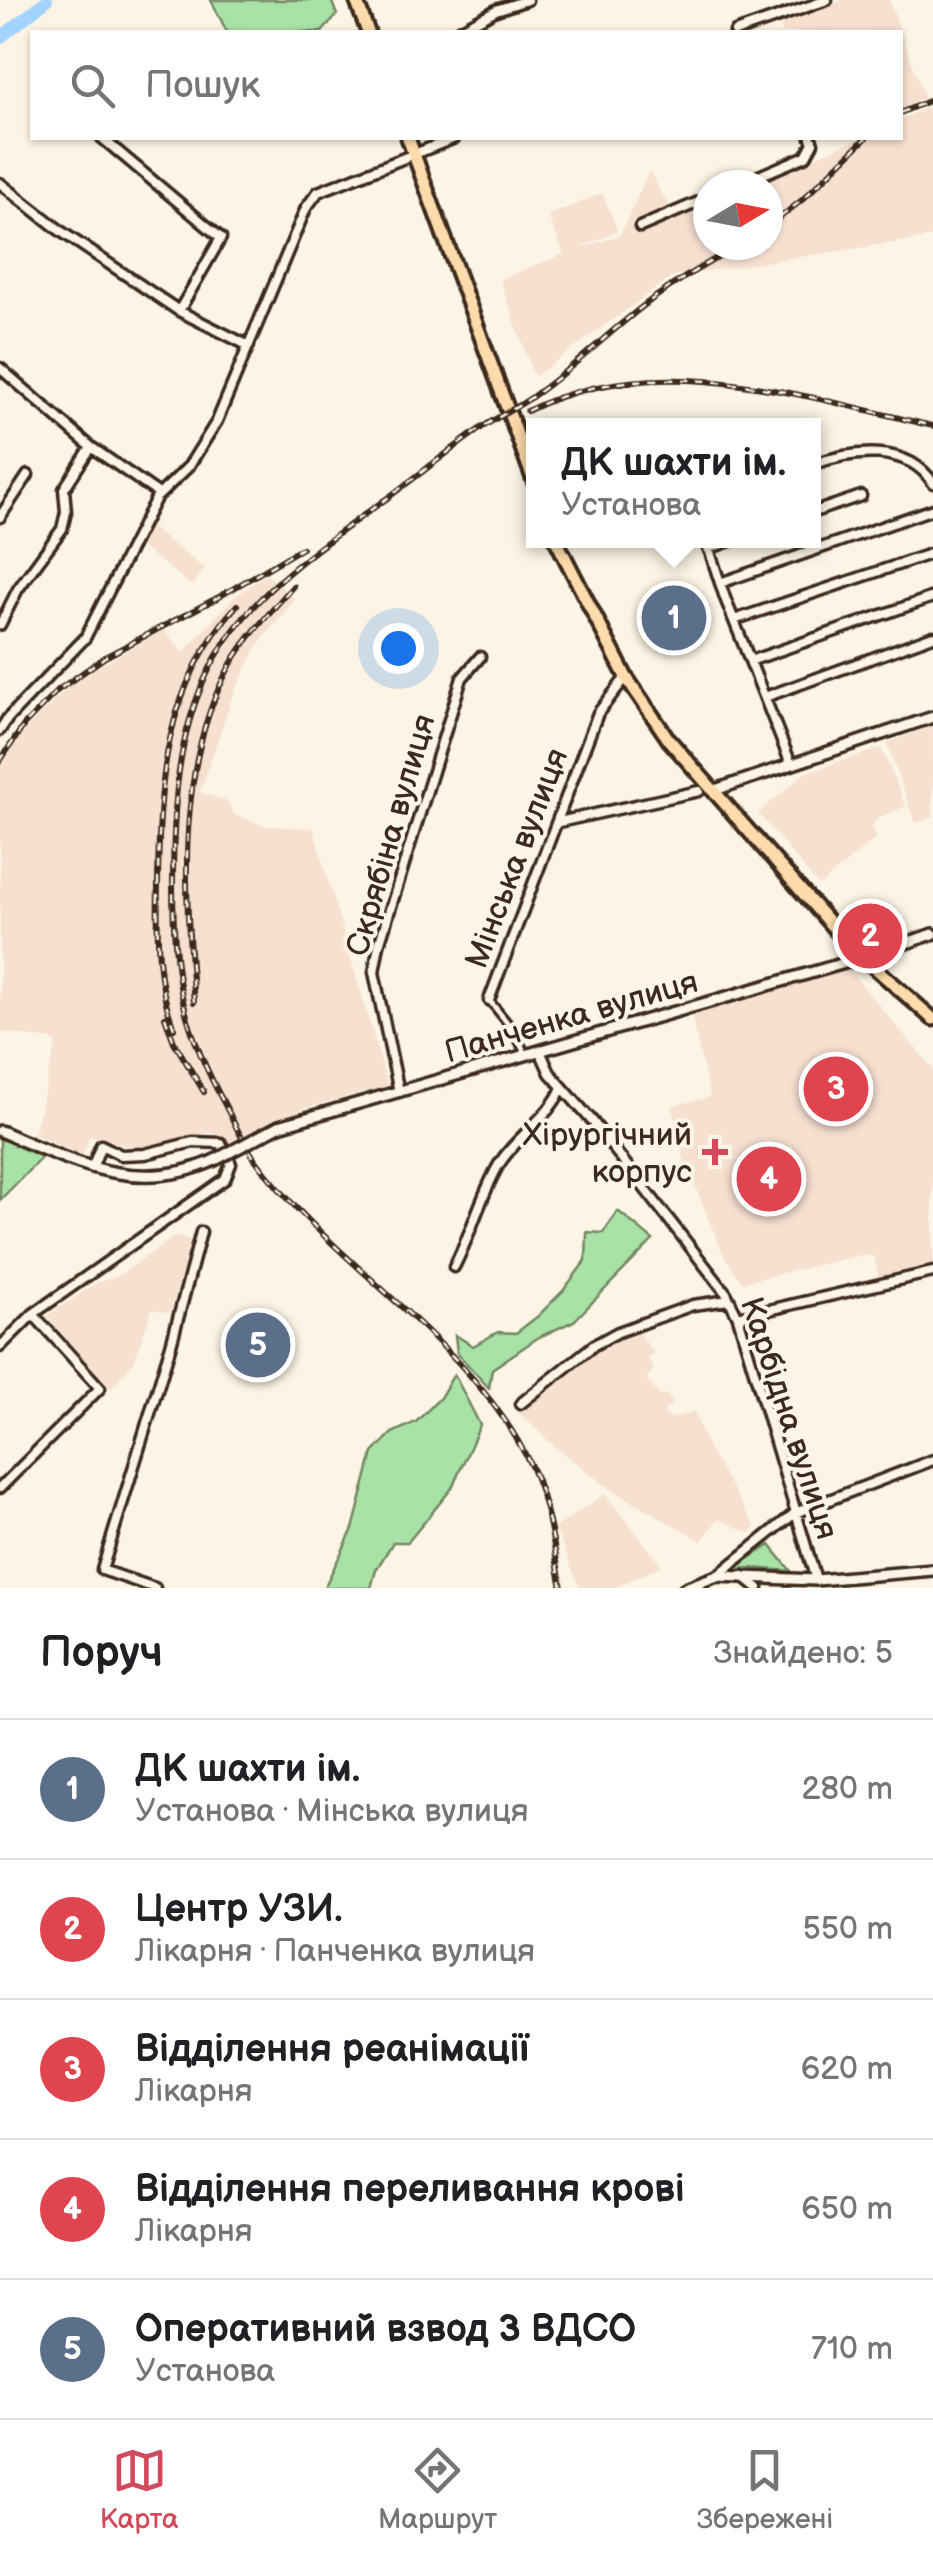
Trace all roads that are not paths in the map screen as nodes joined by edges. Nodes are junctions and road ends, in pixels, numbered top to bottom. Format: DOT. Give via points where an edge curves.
graph roads {
  1 [pos="356,0"];
  2 [pos="527,0"];
  3 [pos="827,0"];
  4 [pos="767,21"];
  5 [pos="367,30"];
  6 [pos="460,30"];
  7 [pos="741,30"];
  8 [pos="770,30"];
  9 [pos="104,140"];
  10 [pos="409,140"];
  11 [pos="450,140"];
  12 [pos="812,140"];
  13 [pos="414,154"];
  14 [pos="773,170"];
  15 [pos="0,183"];
  16 [pos="693,204"];
  17 [pos="640,227"];
  18 [pos="179,311"];
  19 [pos="249,346"];
  20 [pos="0,368"];
  21 [pos="91,447"];
  22 [pos="526,460"];
  23 [pos="821,462"];
  24 [pos="28,475"];
  25 [pos="933,483"];
  26 [pos="159,494"];
  27 [pos="861,496"];
  28 [pos="933,509"];
  29 [pos="821,510"];
  30 [pos="0,517"];
  31 [pos="560,548"];
  32 [pos="708,548"];
  33 [pos="821,548"];
  34 [pos="821,548"];
  35 [pos="933,553"];
  36 [pos="720,583"];
  37 [pos="933,597"];
  38 [pos="734,620"];
  39 [pos="0,625"];
  40 [pos="933,636"];
  41 [pos="480,657"];
  42 [pos="750,661"];
  43 [pos="626,677"];
  44 [pos="765,696"];
  45 [pos="0,710"];
  46 [pos="933,717"];
  47 [pos="8,718"];
  48 [pos="0,730"];
  49 [pos="791,764"];
  50 [pos="706,791"];
  51 [pos="558,822"];
  52 [pos="933,934"];
  53 [pos="862,958"];
  54 [pos="488,1000"];
  55 [pos="933,1019"];
  56 [pos="540,1051"];
  57 [pos="526,1055"];
  58 [pos="562,1087"];
  59 [pos="398,1092"];
  60 [pos="0,1131"];
  61 [pos="92,1168"];
  62 [pos="201,1232"];
  63 [pos="454,1267"];
  64 [pos="933,1272"];
  65 [pos="729,1300"];
  66 [pos="33,1314"];
  67 [pos="738,1318"];
  68 [pos="0,1347"];
  69 [pos="520,1404"];
  70 [pos="933,1460"];
  71 [pos="0,1488"];
  72 [pos="795,1513"];
  73 [pos="933,1570"];
  74 [pos="717,1576"];
  75 [pos="742,1576"];
  76 [pos="816,1580"];
  77 [pos="155,1588"];
  78 [pos="685,1588"];
  79 [pos="758,1588"];
  1 -- 5 [label="main road"];
  2 -- 6 [label="street"];
  3 -- 4 [label="street"];
  4 -- 7 [label="street"];
  4 -- 8 [label="street"];
  9 -- 18 [label="street" via="221,238"];
  10 -- 13 [label="main road"];
  11 -- 13 [label="street"];
  12 -- 14 [label="street" via="806,156"];
  13 -- 19 [label="street" via="318,192"];
  13 -- 22 [label="main road"];
  15 -- 18 [label="street"];
  16 -- 17 [label="street"];
  18 -- 19 [label="street"];
  19 -- 26 [label="street" via="217,420 188,466"];
  20 -- 21 [label="street"];
  21 -- 26 [label="street"];
  21 -- 39 [label="street" via="64,489 62,529"];
  23 -- 25 [label="street" via="873,452 898,458"];
  24 -- 30 [label="street"];
  26 -- 47 [label="street" via="85,638"];
  27 -- 29 [label="street"];
  28 -- 33 [label="street"];
  31 -- 43 [label="main road"];
  32 -- 36 [label="street"];
  34 -- 36 [label="street"];
  35 -- 38 [label="street"];
  36 -- 38 [label="street"];
  37 -- 42 [label="street"];
  38 -- 42 [label="street"];
  40 -- 44 [label="street"];
  41 -- 59 [label="street, Скрябіна вулиця" via="462,678 379,945 374,972"];
  42 -- 44 [label="street"];
  43 -- 50 [label="main road"];
  43 -- 51 [label="street, Мінська вулиця" via="598,712"];
  44 -- 49 [label="street"];
  45 -- 47 [label="street"];
  46 -- 49 [label="street"];
  47 -- 48 [label="street"];
  49 -- 50 [label="street"];
  50 -- 51 [label="street"];
  50 -- 53 [label="main road"];
  51 -- 54 [label="street, Мінська вулиця"];
  52 -- 53 [label="street, Панченка вулиця"];
  53 -- 55 [label="main road"];
  53 -- 56 [label="street, Панченка вулиця"];
  54 -- 57 [label="street, Мінська вулиця"];
  56 -- 57 [label="street, Панченка вулиця"];
  56 -- 58 [label="street, Карбідна вулиця"];
  57 -- 59 [label="street, Панченка вулиця"];
  58 -- 63 [label="street" via="500,1162"];
  58 -- 65 [label="street, Карбідна вулиця"];
  59 -- 61 [label="street, Панченка вулиця, bridge" via="279,1126 188,1172 160,1177"];
  60 -- 61 [label="street, Панченка вулиця"];
  61 -- 66 [label="street" via="101,1146 122,1155 194,1142 220,1143 231,1164 225,1178"];
  62 -- 77 [label="street" via="102,1570"];
  64 -- 67 [label="street"];
  65 -- 67 [label="street, Карбідна вулиця"];
  65 -- 69 [label="street" via="693,1305 618,1332"];
  66 -- 68 [label="street"];
  66 -- 71 [label="street" via="100,1388"];
  67 -- 72 [label="street, Карбідна вулиця"];
  70 -- 72 [label="street"];
  72 -- 74 [label="street"];
  72 -- 76 [label="street, Карбідна вулиця"];
  73 -- 76 [label="street"];
  74 -- 75 [label="street"];
  74 -- 78 [label="street"];
  75 -- 76 [label="street"];
  75 -- 79 [label="street"];
}
